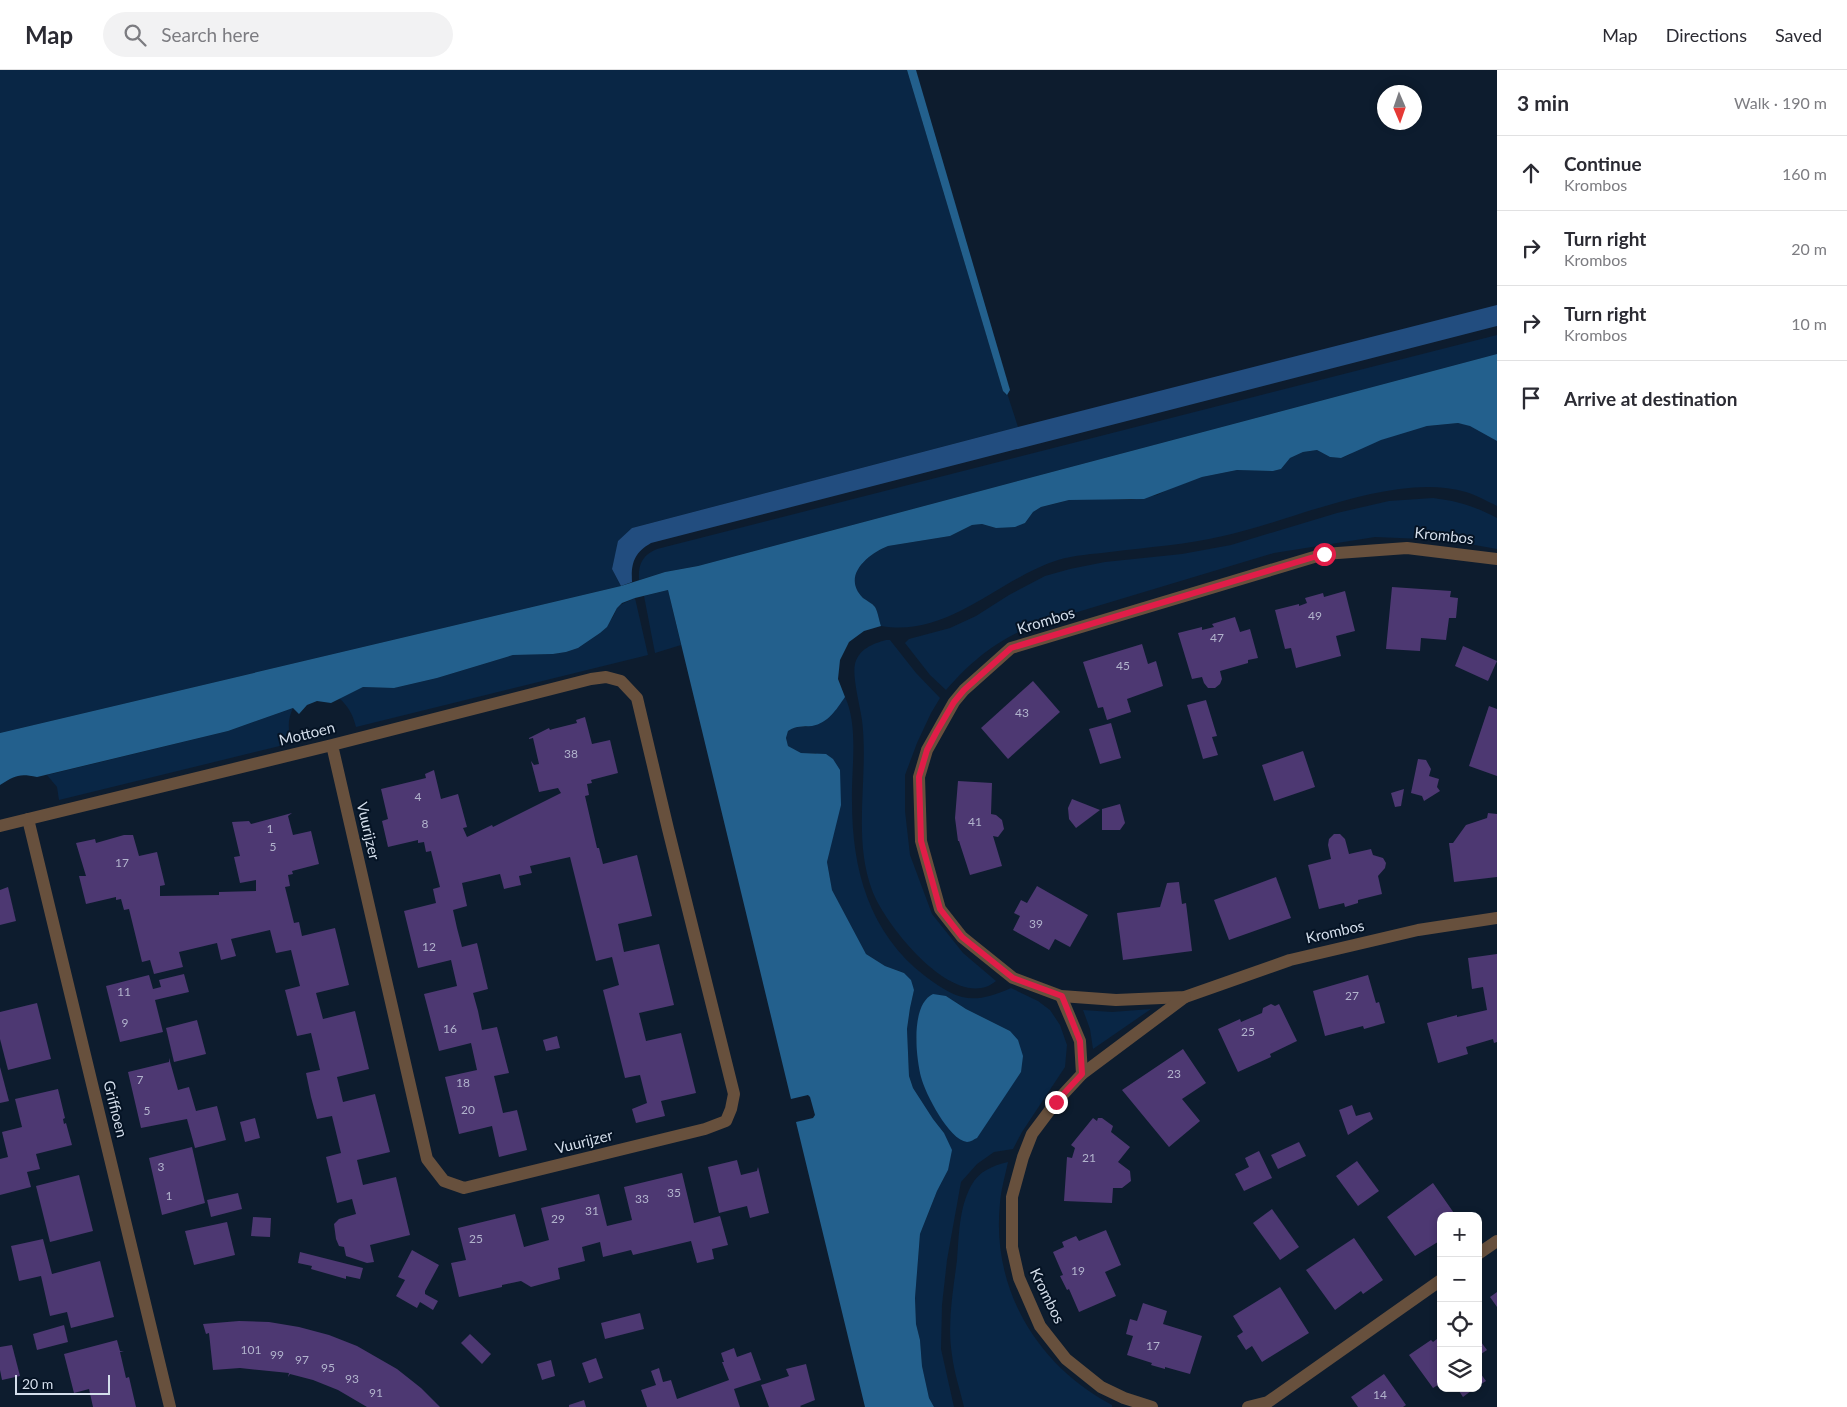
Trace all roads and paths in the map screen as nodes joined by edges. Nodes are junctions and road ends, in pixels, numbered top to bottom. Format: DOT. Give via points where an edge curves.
graph roads {
  1 [pos="1497,559"];
  2 [pos="621,682"];
  3 [pos="332,745"];
  4 [pos="28,819"];
  5 [pos="0,826"];
  6 [pos="1497,918"];
  7 [pos="1062,996"];
  8 [pos="1185,997"];
  9 [pos="1082,1074"];
  10 [pos="1497,1241"];
  11 [pos="1482,1251"];
  12 [pos="1437,1283"];
  13 [pos="170,1407"];
  14 [pos="1152,1407"];
  15 [pos="1248,1407"];
  1 -- 7 [label="street, Krombos" via="1407,548 1324,554 1011,648 964,690 927,750 919,777 921,841 940,909 962,937 1013,978"];
  2 -- 3 [label="street, Mottoen" via="606,677 591,679"];
  2 -- 3 [label="street, Vuurijzer" via="637,698 734,1094 731,1108 726,1121 705,1129 464,1188 444,1181 427,1159"];
  3 -- 4 [label="street, Mottoen"];
  4 -- 5 [label="street, Mottoen"];
  4 -- 13 [label="street, Griffioen"];
  6 -- 8 [label="street, Krombos" via="1418,930 1290,960"];
  7 -- 8 [label="street, Krombos" via="1116,1000"];
  7 -- 9 [label="street" via="1080,1041"];
  8 -- 9 [label="street, Krombos"];
  9 -- 14 [label="street, Krombos" via="1032,1134 1023,1157 1012,1197 1015,1263 1040,1326 1066,1359 1101,1387"];
  10 -- 11 [label="street"];
  12 -- 15 [label="street" via="1268,1402"];
}
